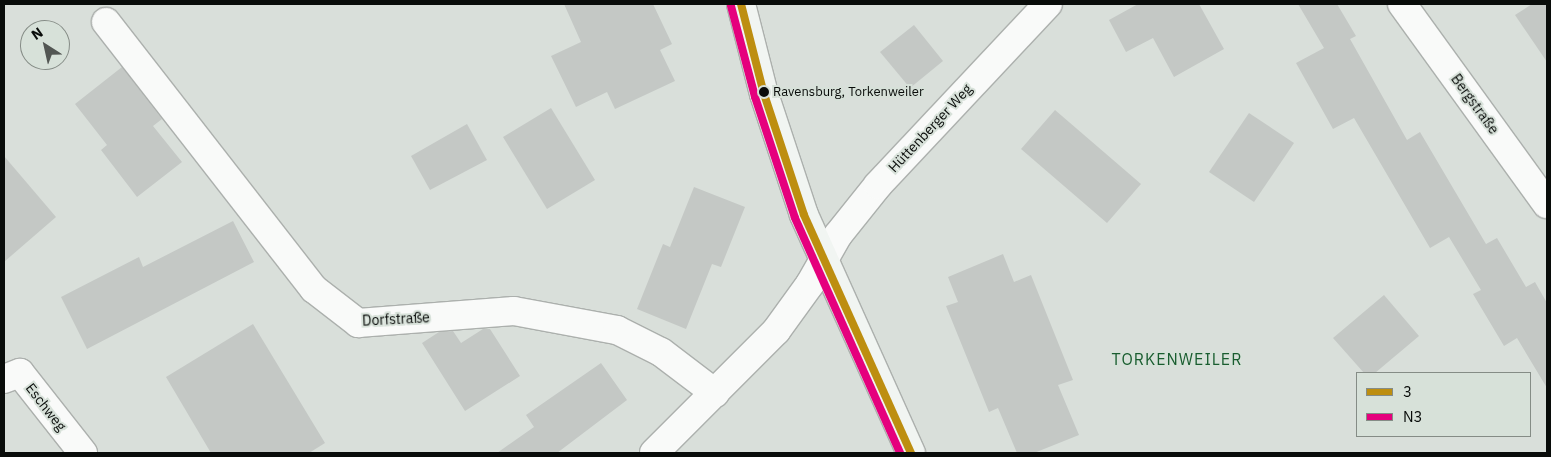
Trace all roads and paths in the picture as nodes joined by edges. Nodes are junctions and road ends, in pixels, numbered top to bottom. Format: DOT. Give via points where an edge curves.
graph roads {
  1 [pos="741,4"];
  2 [pos="1048,4"];
  3 [pos="1402,4"];
  4 [pos="106,22"];
  5 [pos="1547,204"];
  6 [pos="824,261"];
  7 [pos="4,379"];
  8 [pos="715,393"];
  9 [pos="83,453"];
  10 [pos="654,453"];
  11 [pos="911,453"];
  1 -- 6 [label="street" via="764,94 804,215"];
  2 -- 6 [label="street, Hüttenberger Weg" via="878,185 838,235"];
  3 -- 5 [label="street, Bergstraße"];
  4 -- 8 [label="street, Dorfstraße" via="314,289 358,323 514,311 617,330 661,352"];
  6 -- 8 [label="street" via="776,331"];
  6 -- 11 [label="street"];
  7 -- 9 [label="street, Eschweg" via="20,373"];
  8 -- 10 [label="street"];
}
